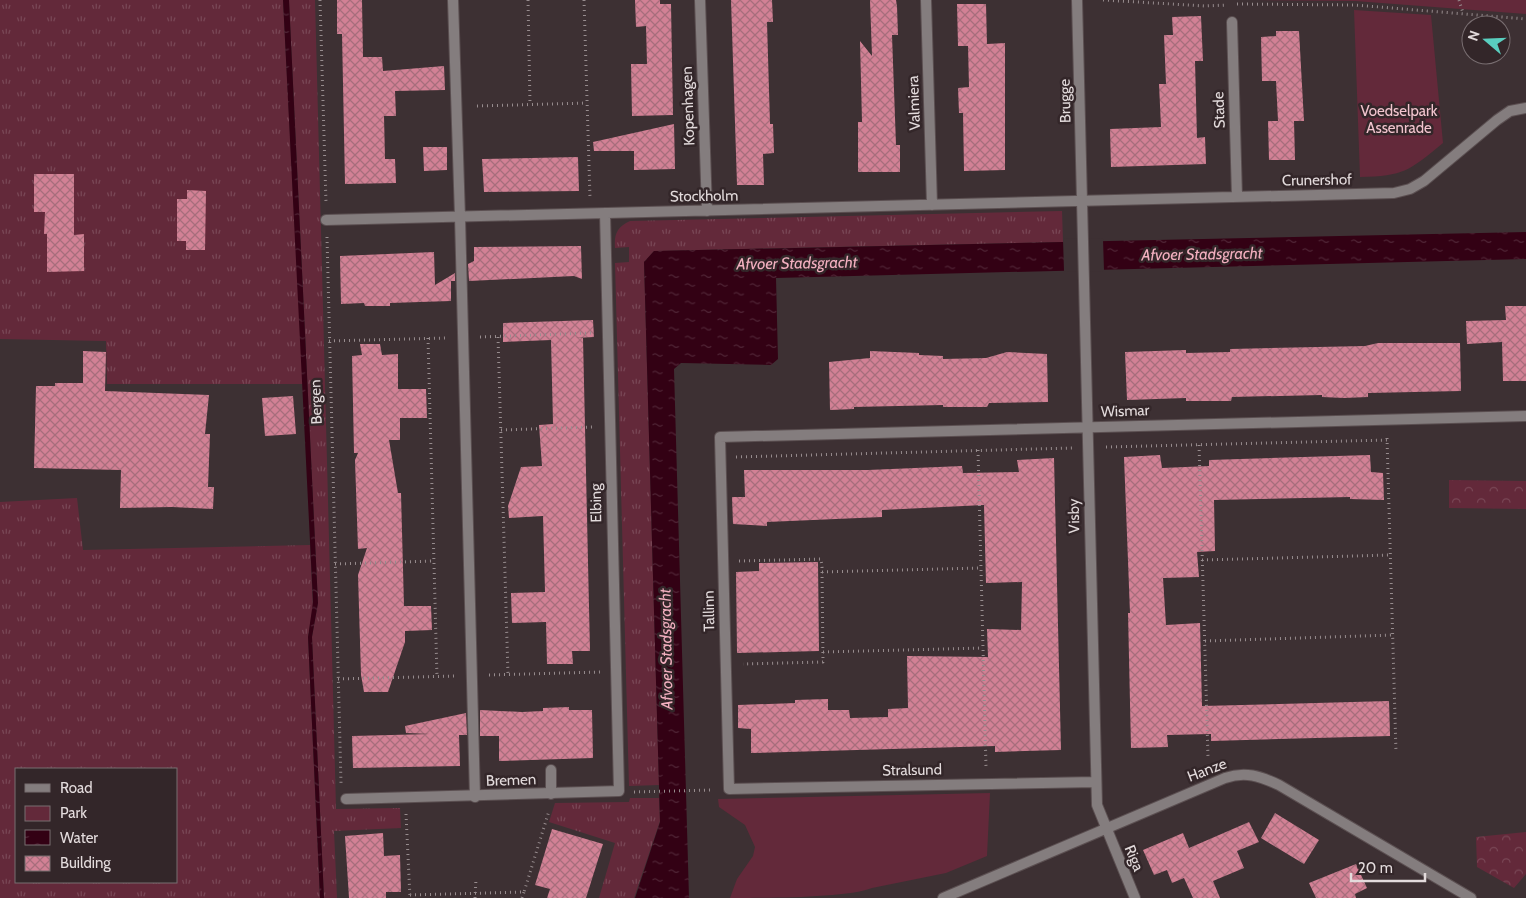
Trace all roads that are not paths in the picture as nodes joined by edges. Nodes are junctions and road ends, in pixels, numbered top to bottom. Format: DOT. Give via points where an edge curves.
graph roads {
  1 [pos="453,0"];
  2 [pos="700,0"];
  3 [pos="926,0"];
  4 [pos="1077,0"];
  5 [pos="1232,22"];
  6 [pos="1526,108"];
  7 [pos="1237,197"];
  8 [pos="1082,201"];
  9 [pos="932,205"];
  10 [pos="707,211"];
  11 [pos="605,213"];
  12 [pos="460,217"];
  13 [pos="326,220"];
  14 [pos="1526,416"];
  15 [pos="1087,428"];
  16 [pos="725,437"];
  17 [pos="551,770"];
  18 [pos="1095,782"];
  19 [pos="729,789"];
  20 [pos="624,792"];
  21 [pos="475,797"];
  22 [pos="346,799"];
  23 [pos="551,799"];
  24 [pos="1105,829"];
  25 [pos="943,898"];
  26 [pos="1135,898"];
  27 [pos="1471,898"];
  1 -- 12 [label="street"];
  2 -- 10 [label="street, Kopenhagen"];
  3 -- 9 [label="street, Valmiera"];
  4 -- 8 [label="street, Brugge"];
  5 -- 7 [label="street, Stade"];
  6 -- 7 [label="street, Crunershof" via="1502,117 1436,173 1410,189 1386,193"];
  7 -- 8 [label="street, Crunershof"];
  8 -- 9 [label="street, Stockholm"];
  8 -- 15 [label="street, Visby"];
  9 -- 10 [label="street, Stockholm"];
  10 -- 11 [label="street, Stockholm"];
  11 -- 12 [label="street, Stockholm"];
  11 -- 20 [label="street, Elbing"];
  12 -- 13 [label="street, Stockholm"];
  12 -- 21 [label="street"];
  14 -- 15 [label="street, Wismar"];
  15 -- 16 [label="street, Wismar"];
  15 -- 18 [label="street, Visby"];
  16 -- 19 [label="street, Tallinn" via="720,437 720,458"];
  17 -- 23 [label="street"];
  18 -- 19 [label="street, Stralsund"];
  18 -- 24 [label="street, Visby" via="1097,805"];
  20 -- 23 [label="street, Bremen"];
  21 -- 22 [label="street, Bremen"];
  21 -- 23 [label="street, Bremen"];
  24 -- 25 [label="street, Hanze"];
  24 -- 26 [label="street, Riga"];
  24 -- 27 [label="street, Hanze" via="1225,778 1239,774 1254,775 1278,785"];
}
